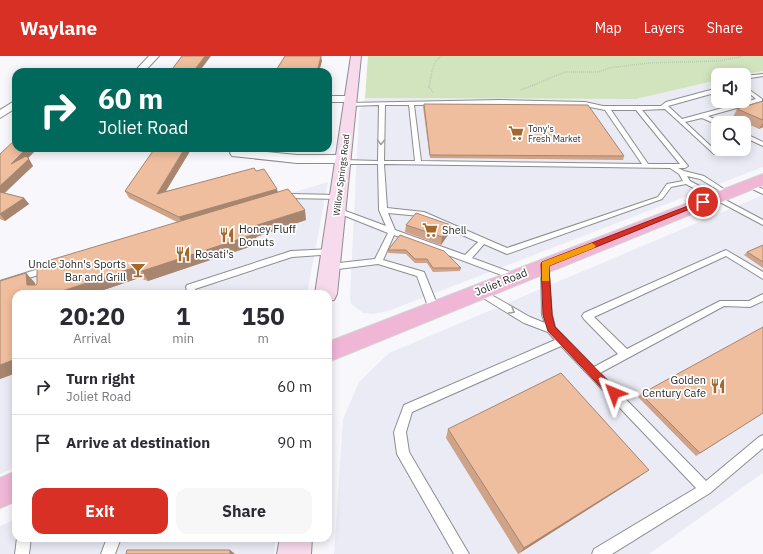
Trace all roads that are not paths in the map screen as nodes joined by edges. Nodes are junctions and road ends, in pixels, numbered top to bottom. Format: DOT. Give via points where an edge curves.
graph roads {
  1 [pos="154,56"];
  2 [pos="356,56"];
  3 [pos="143,68"];
  4 [pos="763,75"];
  5 [pos="763,81"];
  6 [pos="711,92"];
  7 [pos="751,93"];
  8 [pos="332,99"];
  9 [pos="351,101"];
  10 [pos="382,103"];
  11 [pos="411,103"];
  12 [pos="751,103"];
  13 [pos="12,105"];
  14 [pos="665,106"];
  15 [pos="607,108"];
  16 [pos="638,108"];
  17 [pos="732,108"];
  18 [pos="0,115"];
  19 [pos="703,116"];
  20 [pos="711,120"];
  21 [pos="681,121"];
  22 [pos="752,139"];
  23 [pos="763,144"];
  24 [pos="711,149"];
  25 [pos="237,153"];
  26 [pos="343,160"];
  27 [pos="381,162"];
  28 [pos="418,163"];
  29 [pos="646,166"];
  30 [pos="670,166"];
  31 [pos="682,173"];
  32 [pos="687,182"];
  33 [pos="755,182"];
  34 [pos="763,192"];
  35 [pos="722,195"];
  36 [pos="275,200"];
  37 [pos="338,204"];
  38 [pos="383,210"];
  39 [pos="763,224"];
  40 [pos="392,232"];
  41 [pos="483,241"];
  42 [pos="331,259"];
  43 [pos="466,259"];
  44 [pos="378,261"];
  45 [pos="545,264"];
  46 [pos="55,267"];
  47 [pos="40,271"];
  48 [pos="763,276"];
  49 [pos="515,277"];
  50 [pos="41,282"];
  51 [pos="0,284"];
  52 [pos="191,290"];
  53 [pos="327,290"];
  54 [pos="478,291"];
  55 [pos="763,297"];
  56 [pos="434,309"];
  57 [pos="551,329"];
  58 [pos="562,340"];
  59 [pos="332,350"];
  60 [pos="626,355"];
  61 [pos="593,372"];
  62 [pos="763,441"];
  63 [pos="12,488"];
  64 [pos="706,488"];
  65 [pos="0,493"];
  66 [pos="24,542"];
  67 [pos="112,542"];
  68 [pos="296,542"];
  69 [pos="22,554"];
  70 [pos="108,554"];
  71 [pos="294,554"];
  72 [pos="462,554"];
  73 [pos="599,554"];
  1 -- 3 [label="street"];
  2 -- 9 [label="main road, Willow Springs Road"];
  4 -- 5 [label="lane" via="744,78"];
  6 -- 14 [label="lane"];
  7 -- 12 [label="lane" via="760,100"];
  8 -- 9 [label="street"];
  9 -- 10 [label="lane"];
  9 -- 26 [label="main road, Willow Springs Road"];
  10 -- 11 [label="lane"];
  10 -- 27 [label="lane, one-way"];
  11 -- 15 [label="lane" via="585,104"];
  11 -- 28 [label="lane"];
  13 -- 18 [label="street"];
  14 -- 16 [label="lane"];
  14 -- 21 [label="lane"];
  15 -- 16 [label="lane"];
  15 -- 29 [label="lane"];
  16 -- 30 [label="lane" via="686,166"];
  17 -- 19 [label="lane"];
  19 -- 20 [label="lane"];
  19 -- 21 [label="lane"];
  21 -- 24 [label="lane"];
  22 -- 23 [label="lane"];
  25 -- 26 [label="street" via="297,159"];
  26 -- 27 [label="lane"];
  26 -- 37 [label="main road, Willow Springs Road"];
  27 -- 28 [label="lane"];
  27 -- 38 [label="lane"];
  28 -- 29 [label="lane"];
  29 -- 30 [label="lane"];
  30 -- 31 [label="lane"];
  31 -- 32 [label="lane"];
  31 -- 35 [label="lane" via="702,177"];
  32 -- 35 [label="lane"];
  32 -- 41 [label="lane" via="669,185 660,198 507,251"];
  33 -- 34 [label="lane"];
  33 -- 35 [label="main road, Joliet Road"];
  35 -- 39 [label="lane"];
  35 -- 45 [label="main road, Joliet Road"];
  36 -- 37 [label="lane" via="290,196"];
  37 -- 40 [label="lane"];
  37 -- 42 [label="main road, Willow Springs Road"];
  38 -- 40 [label="lane"];
  38 -- 41 [label="lane" via="421,214"];
  40 -- 43 [label="lane"];
  40 -- 44 [label="lane"];
  41 -- 43 [label="lane"];
  42 -- 44 [label="lane"];
  42 -- 52 [label="lane" via="291,254 190,287"];
  42 -- 53 [label="main road, Willow Springs Road"];
  43 -- 49 [label="lane"];
  44 -- 56 [label="lane" via="421,274"];
  45 -- 49 [label="main road, Joliet Road"];
  45 -- 57 [label="lane" via="547,315"];
  46 -- 47 [label="lane"];
  47 -- 50 [label="lane"];
  47 -- 51 [label="lane"];
  48 -- 60 [label="lane" via="726,253 587,316"];
  49 -- 54 [label="main road, Joliet Road"];
  54 -- 56 [label="main road, Joliet Road"];
  54 -- 57 [label="lane, one-way" via="527,320"];
  55 -- 60 [label="lane" via="750,304 724,303"];
  56 -- 59 [label="main road, Joliet Road"];
  57 -- 58 [label="lane"];
  58 -- 61 [label="lane"];
  58 -- 72 [label="lane" via="408,410 400,432 403,454"];
  60 -- 61 [label="lane"];
  61 -- 64 [label="lane"];
  62 -- 64 [label="lane"];
  63 -- 65 [label="main road"];
  64 -- 73 [label="lane"];
  66 -- 69 [label="lane"];
  67 -- 70 [label="lane"];
  68 -- 71 [label="main road"];
}
